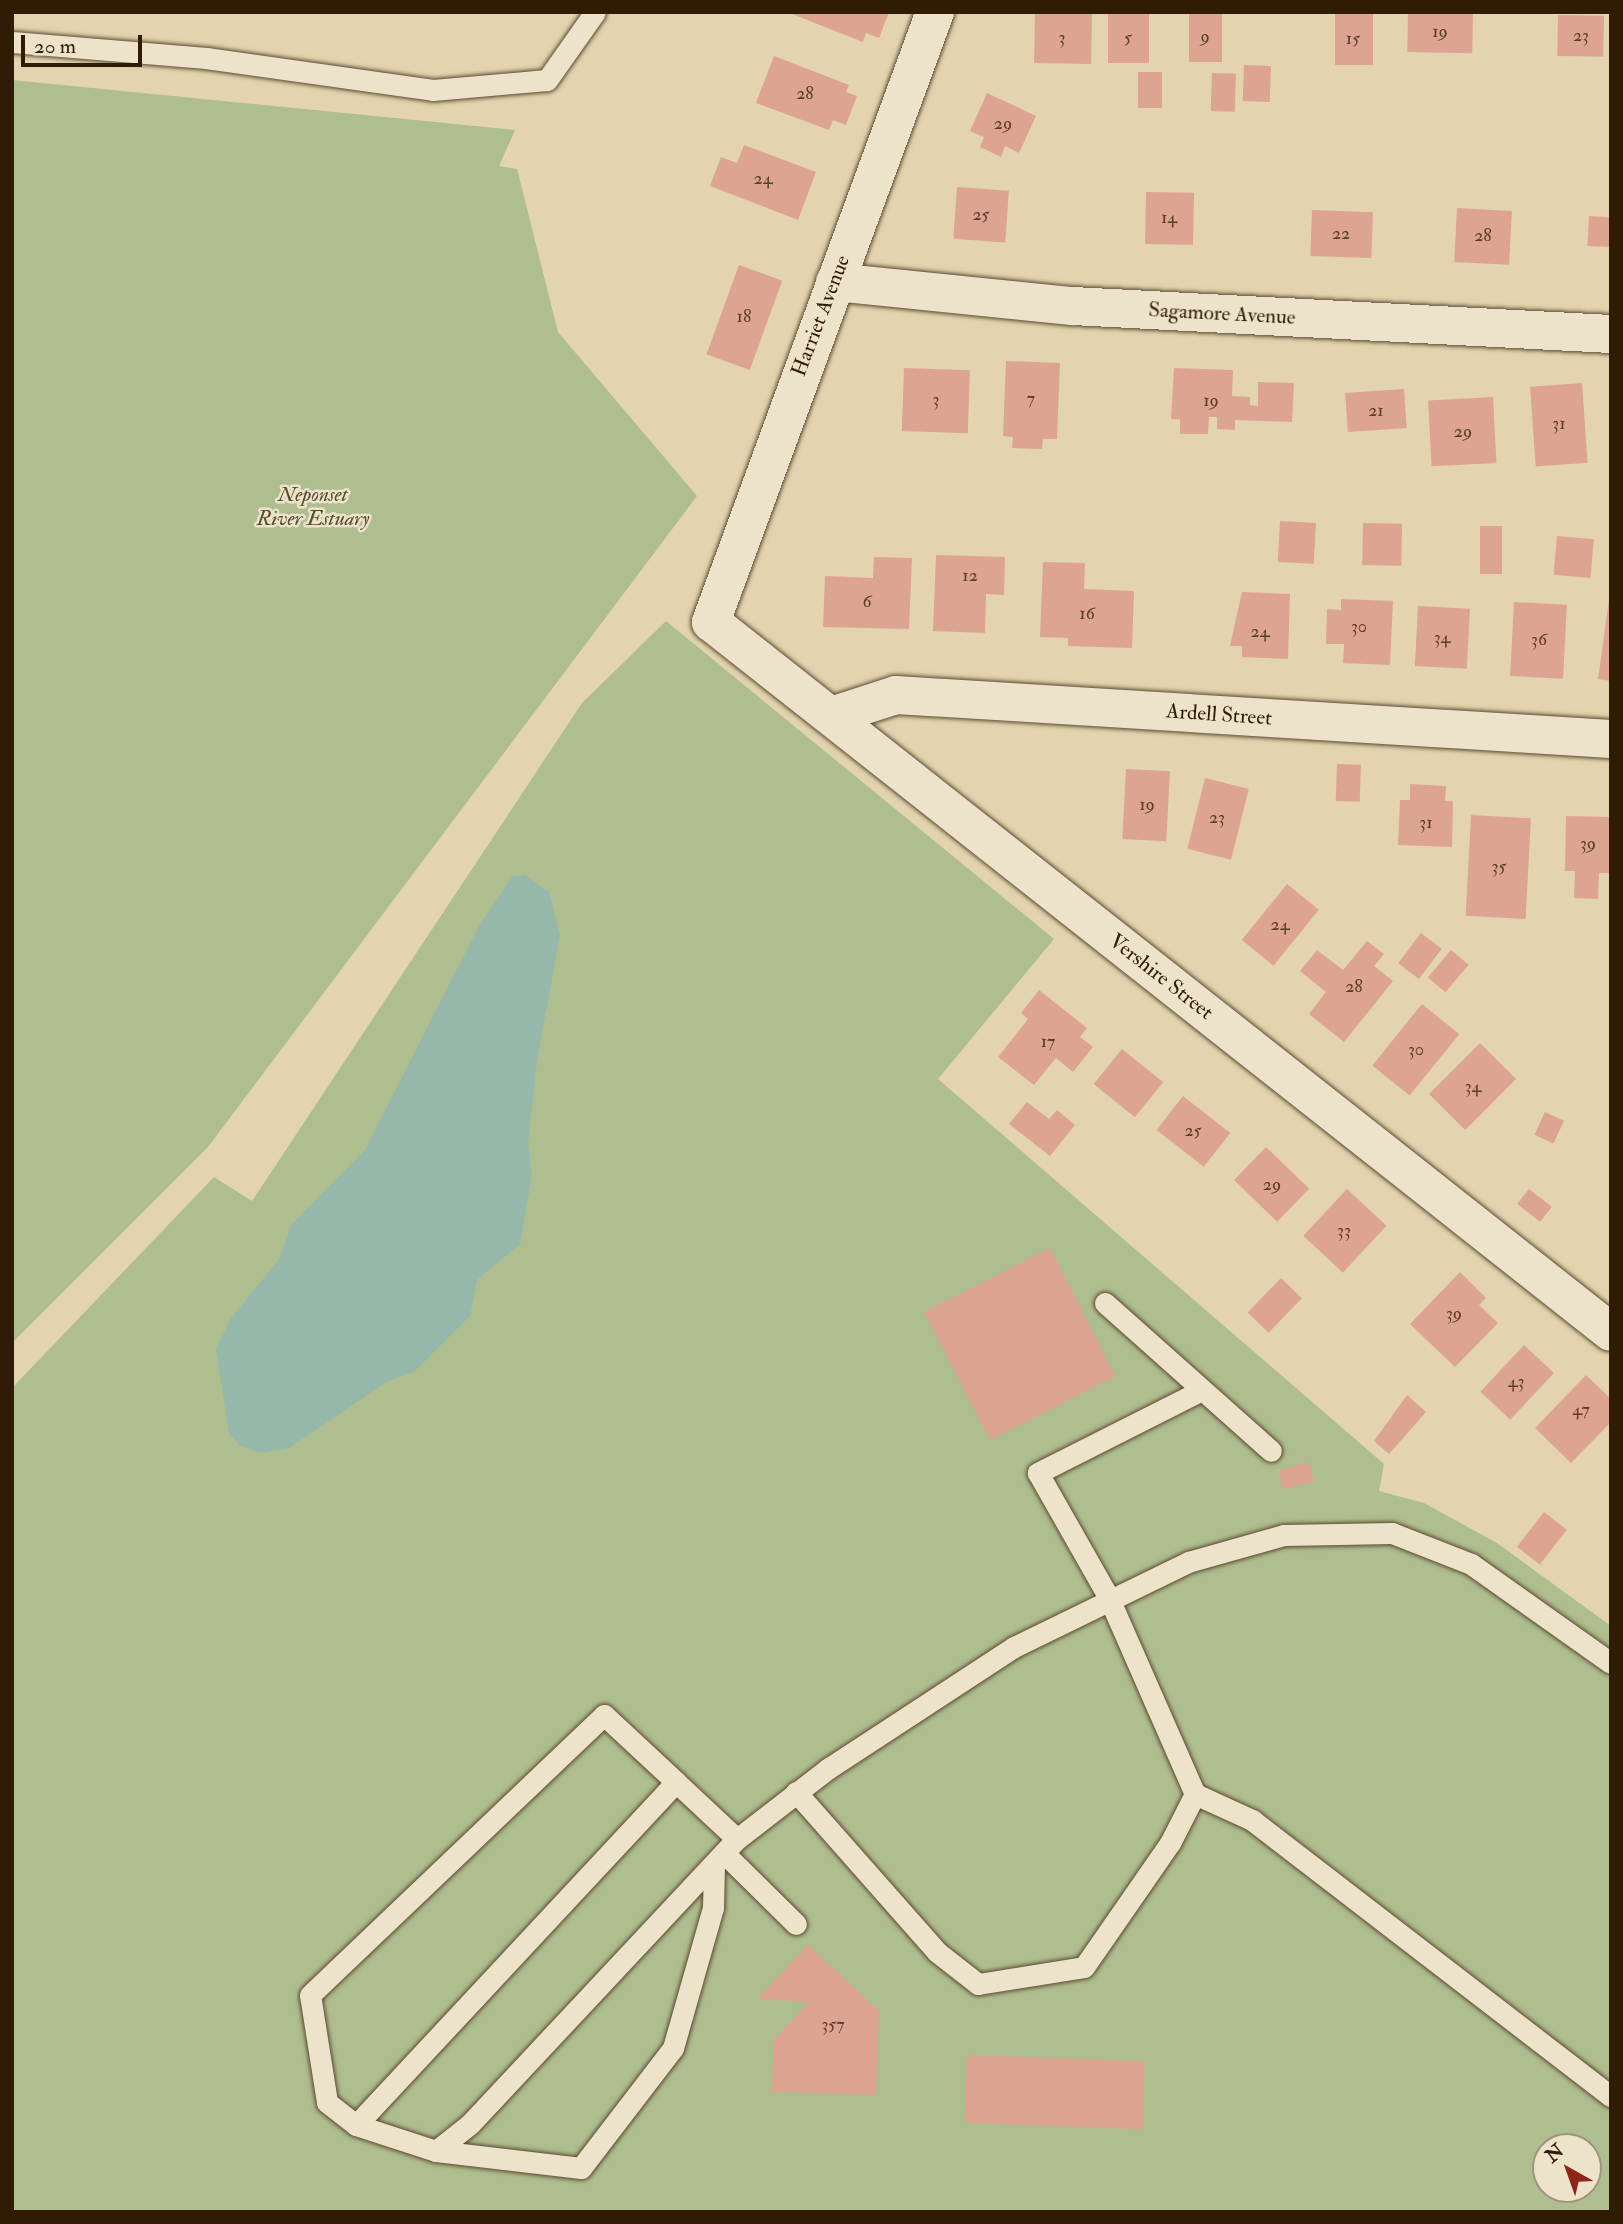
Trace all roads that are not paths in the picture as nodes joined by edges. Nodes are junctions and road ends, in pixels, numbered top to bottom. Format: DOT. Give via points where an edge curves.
graph roads {
  1 [pos="595,12"];
  2 [pos="935,12"];
  3 [pos="12,42"];
  4 [pos="835,282"];
  5 [pos="1611,334"];
  6 [pos="711,622"];
  7 [pos="831,716"];
  8 [pos="1611,739"];
  9 [pos="1105,1303"];
  10 [pos="1611,1332"];
  11 [pos="1202,1390"];
  12 [pos="1271,1451"];
  13 [pos="1108,1596"];
  14 [pos="1611,1662"];
  15 [pos="676,1782"];
  16 [pos="796,1792"];
  17 [pos="1195,1794"];
  18 [pos="725,1852"];
  19 [pos="796,1924"];
  20 [pos="1611,2096"];
  21 [pos="356,2125"];
  22 [pos="436,2151"];
  1 -- 3 [label="lane" via="547,80 433,90 206,58"];
  2 -- 4 [label="street, Harriet Avenue"];
  4 -- 5 [label="street, Sagamore Avenue" via="1073,306"];
  4 -- 6 [label="street, Harriet Avenue"];
  6 -- 7 [label="street, Vershire Street"];
  7 -- 8 [label="street, Ardell Street" via="896,695"];
  7 -- 10 [label="street, Vershire Street"];
  9 -- 11 [label="lane"];
  11 -- 12 [label="lane"];
  11 -- 13 [label="lane" via="1038,1473"];
  13 -- 14 [label="lane" via="1253,1541 1369,1529 1471,1564"];
  13 -- 16 [label="lane" via="1014,1647"];
  13 -- 17 [label="lane"];
  15 -- 18 [label="lane"];
  15 -- 21 [label="lane"];
  15 -- 21 [label="lane" via="604,1715 310,1995 327,2102"];
  16 -- 17 [label="lane" via="937,1952 978,1984 1084,1967 1170,1843"];
  16 -- 18 [label="lane"];
  17 -- 20 [label="lane" via="1252,1820"];
  18 -- 19 [label="lane"];
  18 -- 22 [label="lane" via="470,2124"];
  18 -- 22 [label="lane" via="673,2048 581,2168"];
  21 -- 22 [label="lane"];
}
